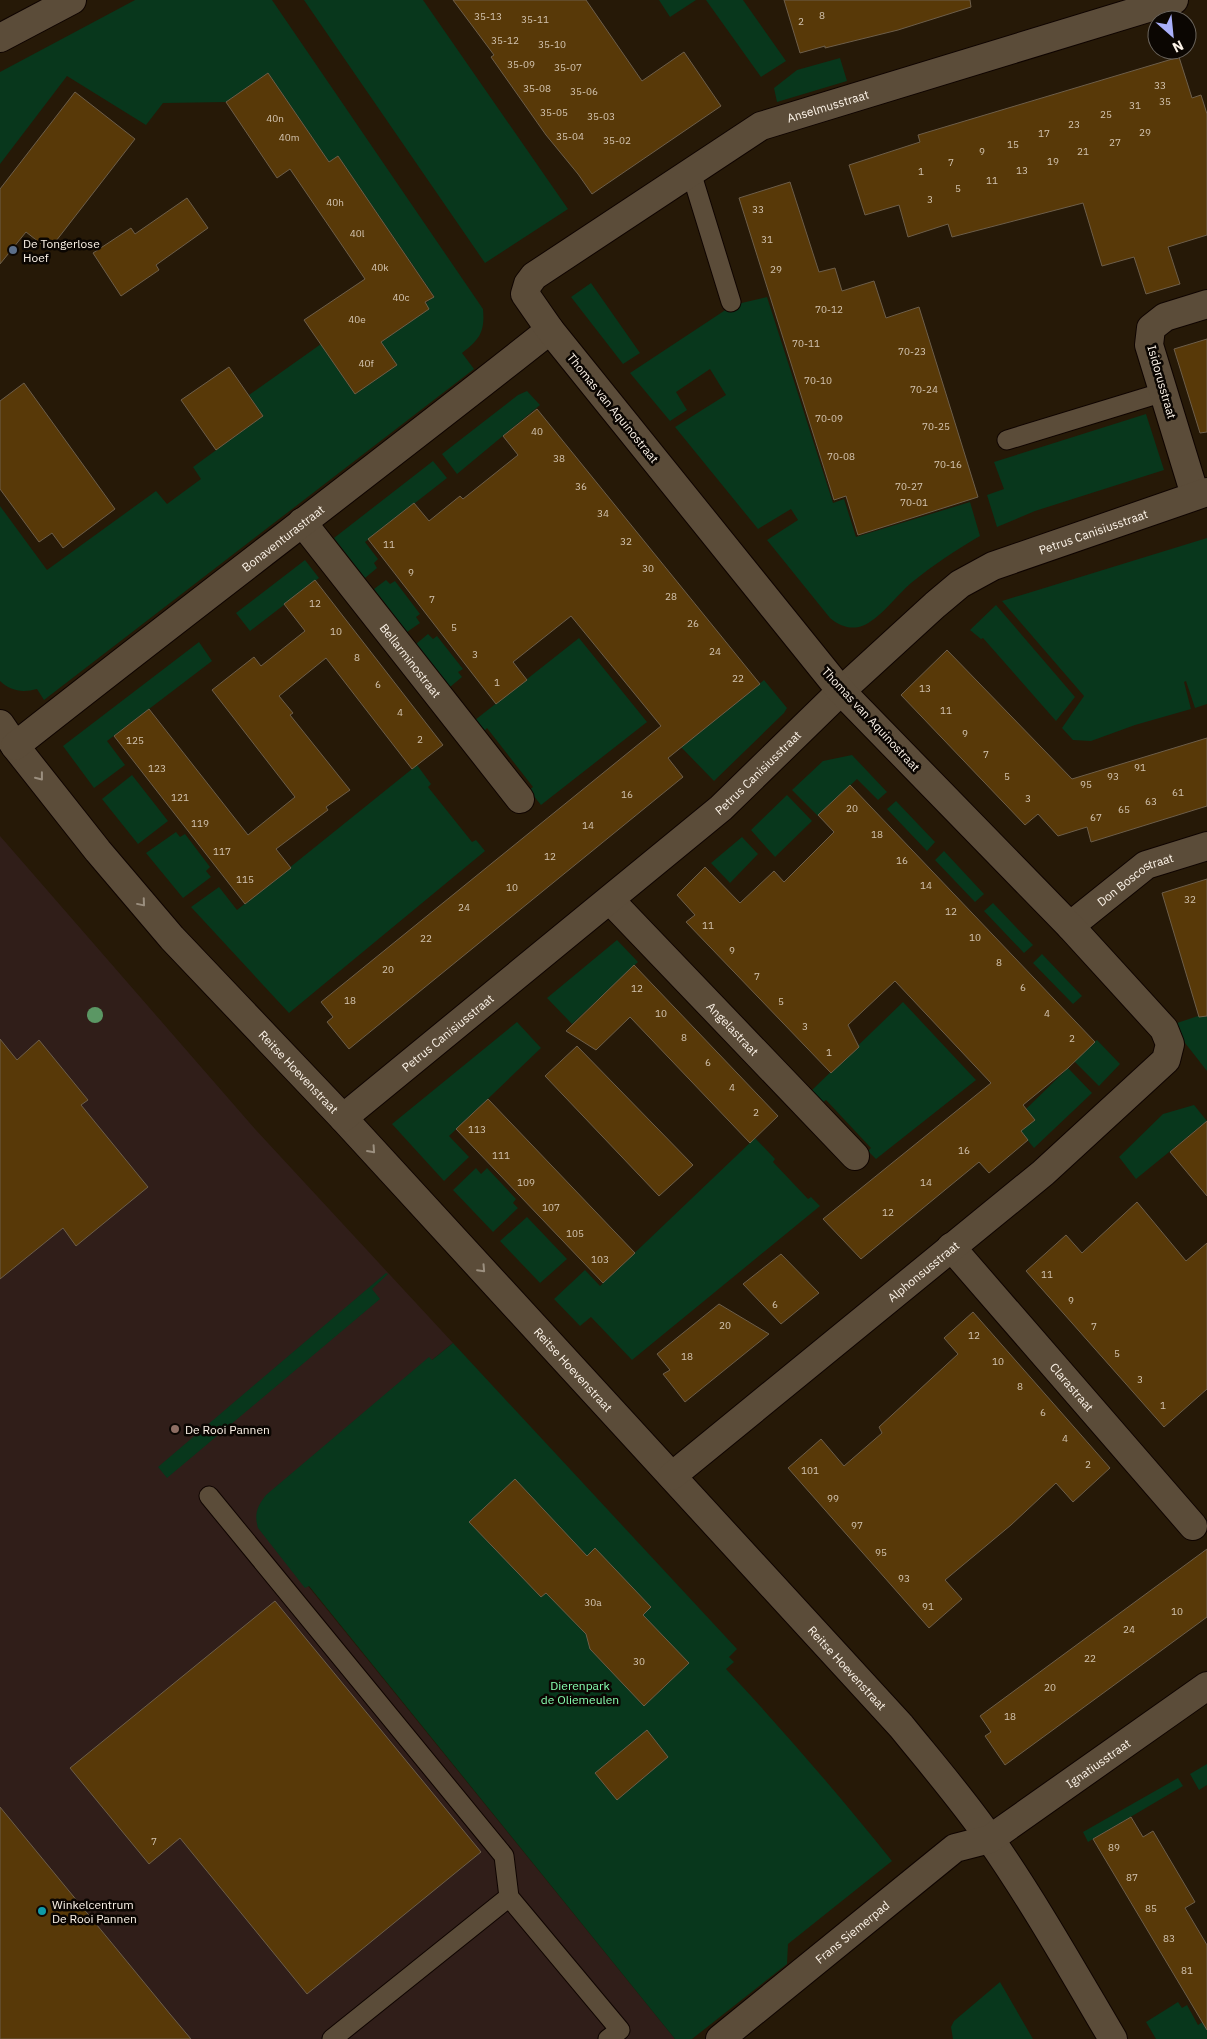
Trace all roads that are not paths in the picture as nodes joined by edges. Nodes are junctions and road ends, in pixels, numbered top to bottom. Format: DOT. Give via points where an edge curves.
graph roads {
  1 [pos="72,0"];
  2 [pos="1174,0"];
  3 [pos="0,38"];
  4 [pos="691,172"];
  5 [pos="525,294"];
  6 [pos="731,302"];
  7 [pos="1207,304"];
  8 [pos="550,330"];
  9 [pos="1164,392"];
  10 [pos="1007,440"];
  11 [pos="1201,494"];
  12 [pos="302,522"];
  13 [pos="841,691"];
  14 [pos="7,735"];
  15 [pos="520,799"];
  16 [pos="1207,846"];
  17 [pos="610,900"];
  18 [pos="1070,926"];
  19 [pos="1166,1060"];
  20 [pos="343,1118"];
  21 [pos="855,1156"];
  22 [pos="951,1246"];
  23 [pos="672,1476"];
  24 [pos="209,1496"];
  25 [pos="1193,1526"];
  26 [pos="1207,1686"];
  27 [pos="990,1839"];
  28 [pos="509,1897"];
  29 [pos="332,2039"];
  30 [pos="608,2039"];
  31 [pos="720,2039"];
  32 [pos="1113,2039"];
  1 -- 3 [label="street"];
  2 -- 4 [label="street, Anselmusstraat" via="761,126"];
  4 -- 5 [label="street, Anselmusstraat" via="534,276"];
  4 -- 6 [label="lane"];
  5 -- 8 [label="street, Thomas van Aquinostraat"];
  7 -- 9 [label="street, Isidorusstraat" via="1165,317 1150,328 1150,344"];
  8 -- 12 [label="street, Bonaventurastraat"];
  8 -- 13 [label="street, Thomas van Aquinostraat"];
  9 -- 10 [label="lane"];
  9 -- 11 [label="street, Isidorusstraat"];
  11 -- 13 [label="street, Petrus Canisiusstraat" via="993,566 960,584"];
  12 -- 14 [label="street, Bonaventurastraat"];
  12 -- 15 [label="street, Bellarminostraat"];
  13 -- 17 [label="street, Petrus Canisiusstraat" via="721,808"];
  13 -- 18 [label="street, Thomas van Aquinostraat"];
  14 -- 20 [label="street, Reitse Hoevenstraat, one-way" via="98,851 172,938"];
  16 -- 18 [label="street, Don Boscostraat" via="1146,865"];
  17 -- 20 [label="street, Petrus Canisiusstraat"];
  17 -- 21 [label="street, Angelastraat"];
  18 -- 19 [label="street, Thomas van Aquinostraat" via="1164,1029 1170,1044"];
  19 -- 22 [label="street, Alphonsusstraat" via="1043,1173"];
  20 -- 23 [label="street, Reitse Hoevenstraat, one-way"];
  22 -- 23 [label="street, Alphonsusstraat"];
  22 -- 25 [label="street, Clarastraat"];
  23 -- 27 [label="street, Reitse Hoevenstraat" via="901,1726"];
  24 -- 28 [label="lane" via="504,1856"];
  26 -- 27 [label="street, Ignatiusstraat"];
  27 -- 31 [label="street, Frans Siemerpad" via="955,1848"];
  27 -- 32 [label="street, Reitse Hoevenstraat"];
  28 -- 29 [label="lane"];
  28 -- 30 [label="lane" via="620,2030"];
}
